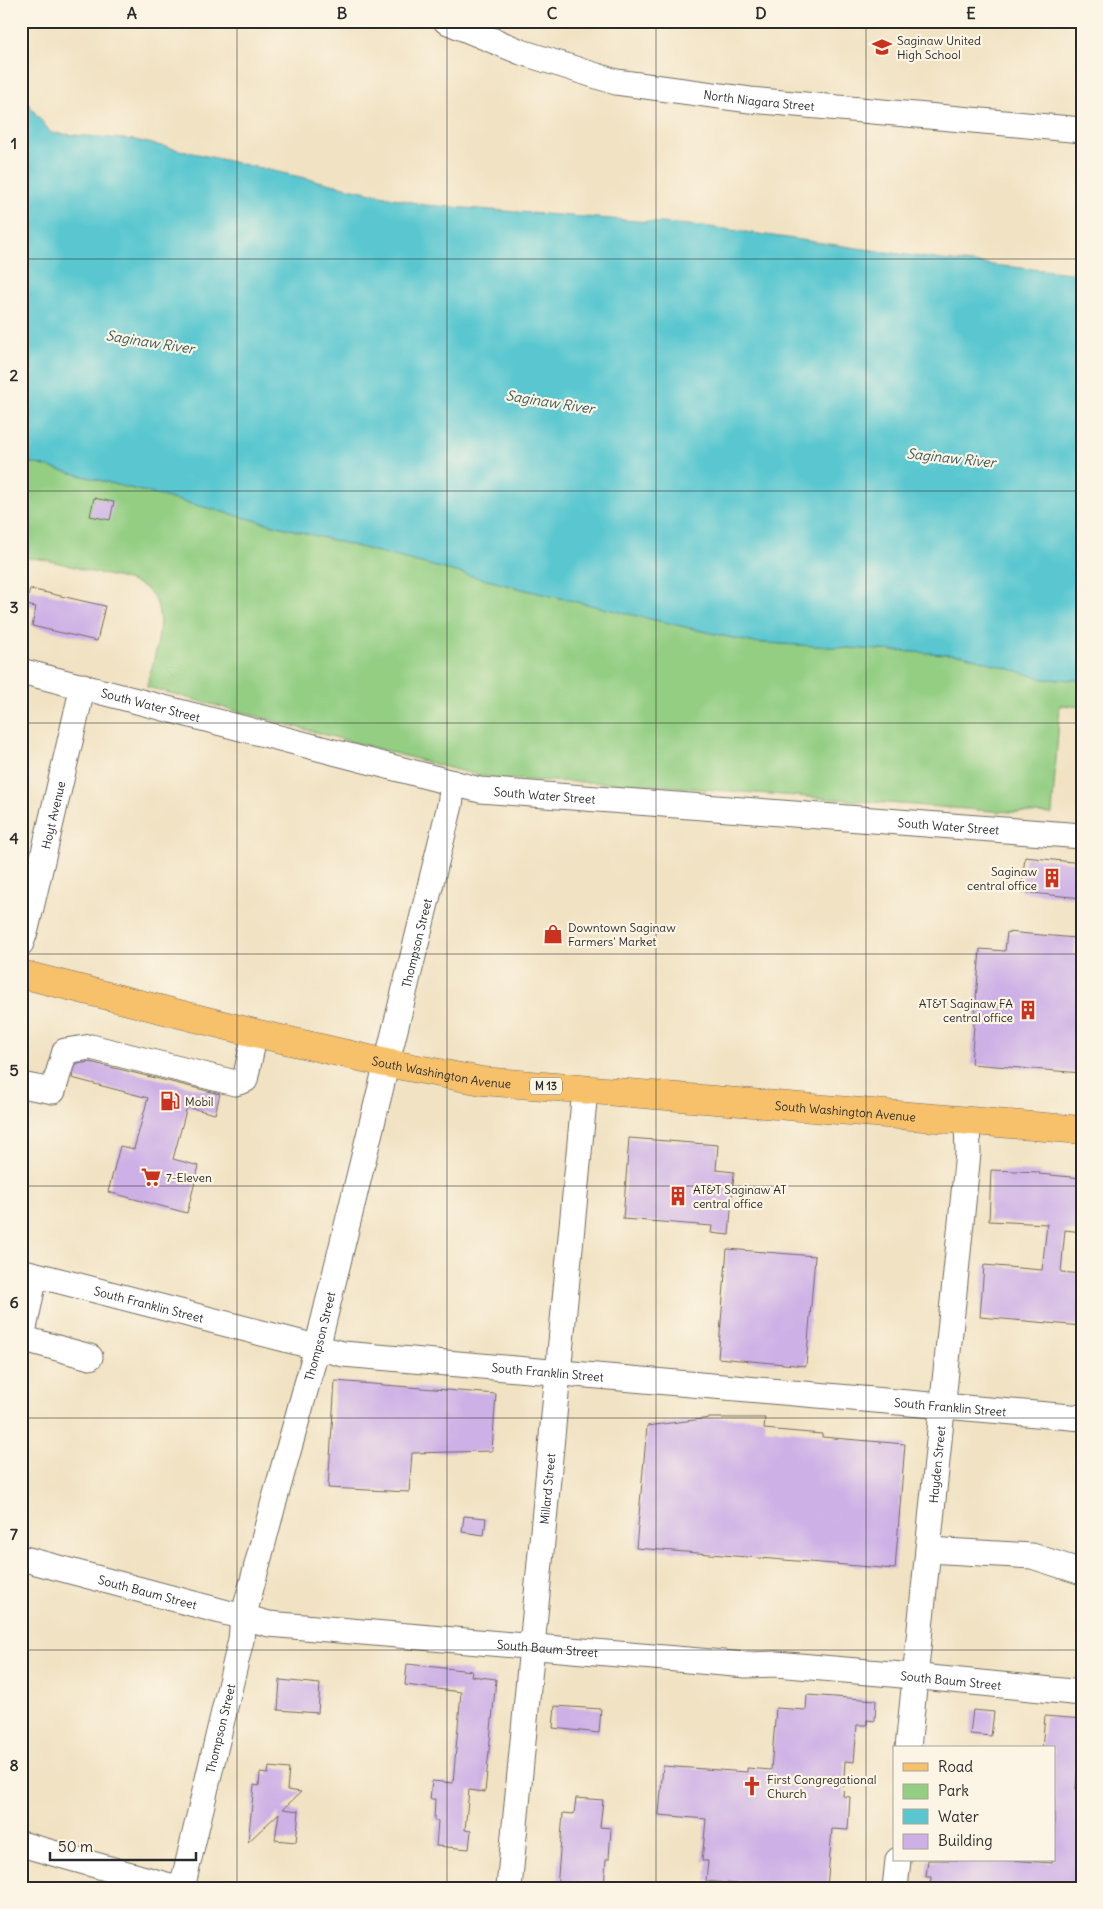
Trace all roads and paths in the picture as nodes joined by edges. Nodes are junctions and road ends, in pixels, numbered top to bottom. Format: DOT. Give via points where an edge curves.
graph roads {
  1 [pos="446,21"];
  2 [pos="1082,130"];
  3 [pos="21,671"];
  4 [pos="83,686"];
  5 [pos="453,783"];
  6 [pos="1082,836"];
  7 [pos="21,943"];
  8 [pos="21,974"];
  9 [pos="255,1033"];
  10 [pos="386,1063"];
  11 [pos="21,1085"];
  12 [pos="585,1090"];
  13 [pos="967,1122"];
  14 [pos="1082,1130"];
  15 [pos="28,1273"];
  16 [pos="22,1340"];
  17 [pos="317,1348"];
  18 [pos="90,1357"];
  19 [pos="558,1373"];
  20 [pos="944,1406"];
  21 [pos="1082,1418"];
  22 [pos="928,1550"];
  23 [pos="21,1558"];
  24 [pos="1082,1572"];
  25 [pos="243,1618"];
  26 [pos="532,1648"];
  27 [pos="915,1676"];
  28 [pos="1082,1693"];
  29 [pos="908,1746"];
  30 [pos="21,1844"];
  31 [pos="898,1862"];
  32 [pos="177,1888"];
  33 [pos="182,1888"];
  34 [pos="508,1888"];
  35 [pos="895,1888"];
  1 -- 2 [label="street, North Niagara Street" via="521,52 616,82 750,100"];
  3 -- 4 [label="street, South Water Street"];
  4 -- 5 [label="street, South Water Street"];
  4 -- 7 [label="street, Hoyt Avenue"];
  5 -- 6 [label="street, South Water Street" via="480,790"];
  5 -- 10 [label="street, Thompson Street"];
  8 -- 9 [label="main road, South Washington Avenue / M 13"];
  9 -- 10 [label="main road, South Washington Avenue / M 13"];
  9 -- 11 [label="street" via="245,1080 235,1083 91,1047 65,1051 53,1091"];
  10 -- 12 [label="main road, South Washington Avenue / M 13" via="482,1080"];
  10 -- 17 [label="street, Thompson Street"];
  12 -- 13 [label="main road, South Washington Avenue / M 13"];
  12 -- 19 [label="street, Millard Street"];
  13 -- 14 [label="main road, South Washington Avenue / M 13"];
  13 -- 20 [label="street, Hayden Street" via="968,1153"];
  15 -- 16 [label="street"];
  15 -- 17 [label="street, South Franklin Street"];
  16 -- 18 [label="street"];
  17 -- 19 [label="street, South Franklin Street" via="343,1354"];
  17 -- 25 [label="street, Thompson Street"];
  19 -- 20 [label="street, South Franklin Street"];
  19 -- 26 [label="street, Millard Street"];
  20 -- 21 [label="street, South Franklin Street"];
  20 -- 22 [label="street, Hayden Street"];
  22 -- 24 [label="street" via="1032,1556"];
  22 -- 27 [label="street, Hayden Street"];
  23 -- 25 [label="street, South Baum Street"];
  25 -- 26 [label="street, South Baum Street" via="269,1624"];
  25 -- 33 [label="street, Thompson Street" via="241,1640"];
  26 -- 27 [label="street, South Baum Street"];
  26 -- 34 [label="street, Millard Street"];
  27 -- 28 [label="street, South Baum Street"];
  27 -- 29 [label="street, Hayden Street"];
  30 -- 32 [label="street"];
  31 -- 35 [label="street"];
}
